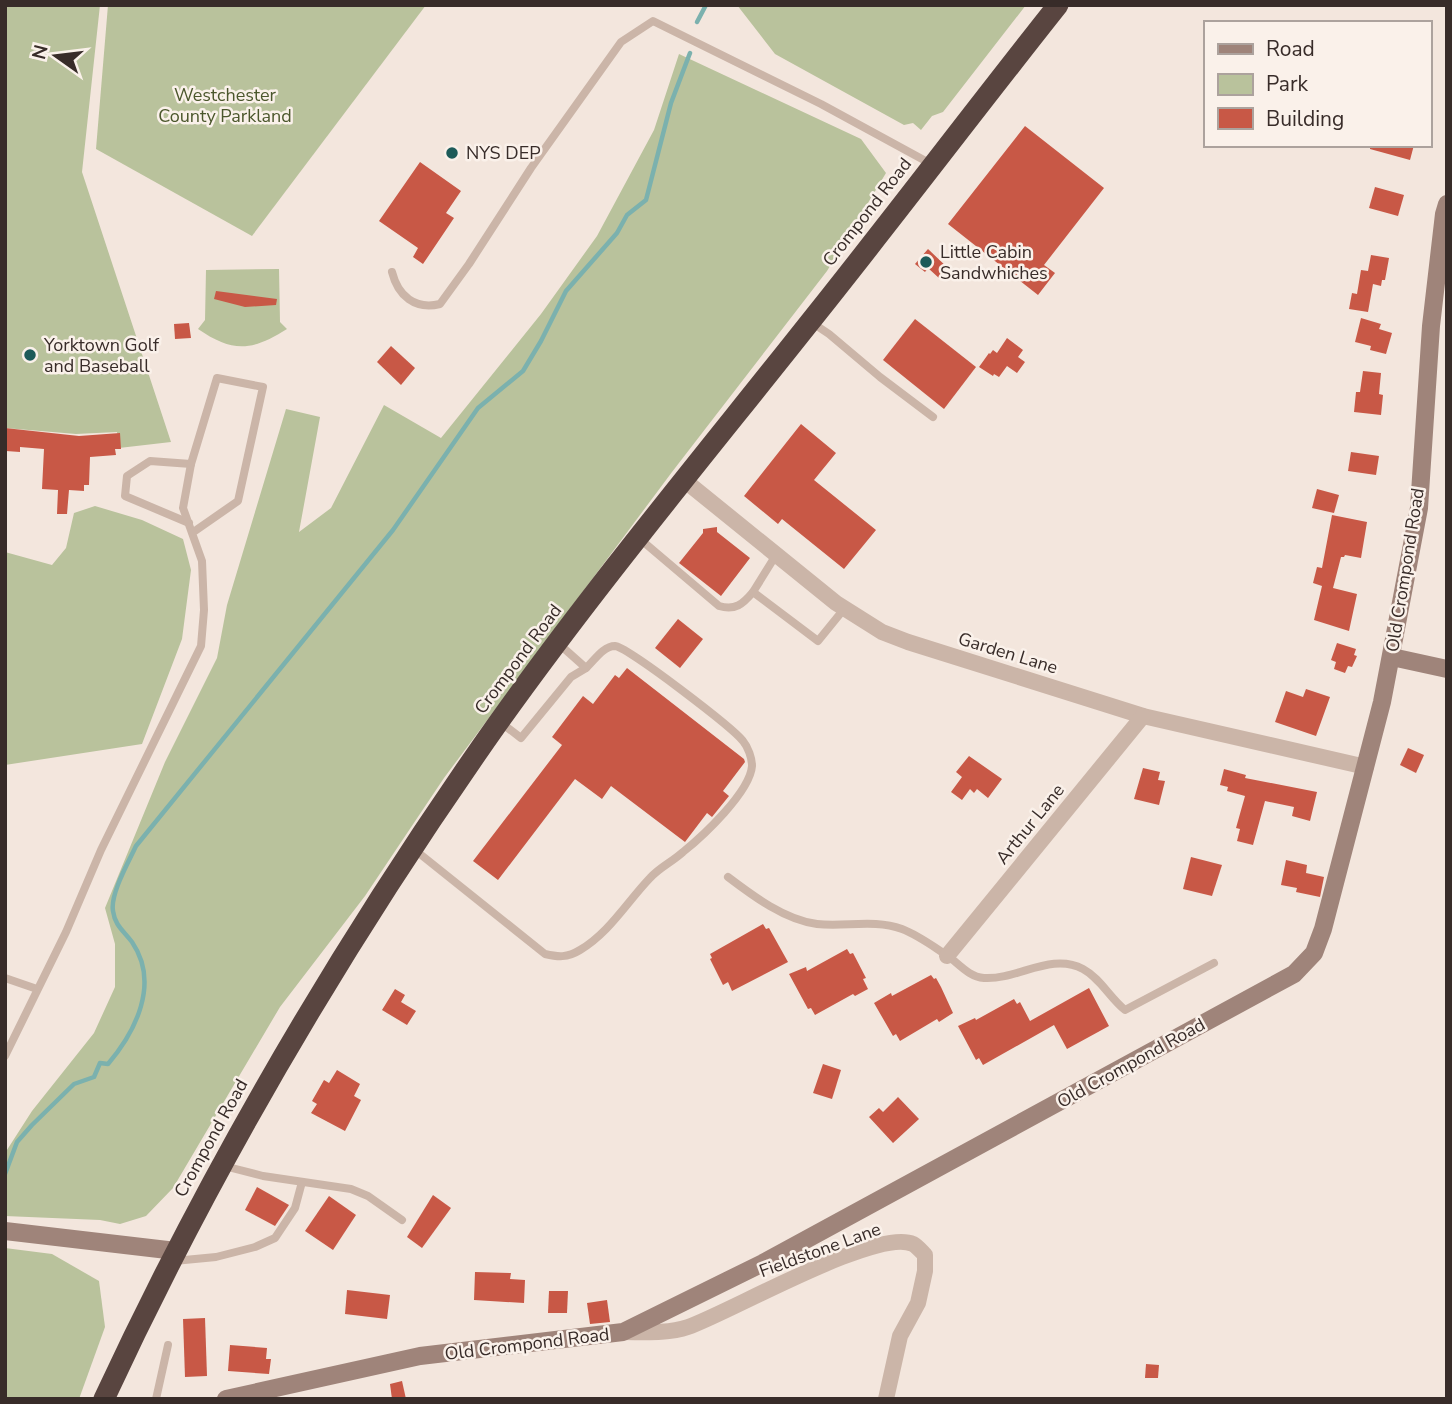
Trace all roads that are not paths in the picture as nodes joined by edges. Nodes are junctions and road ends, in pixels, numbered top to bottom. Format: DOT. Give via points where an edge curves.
graph roads {
  1 [pos="1058,5"];
  2 [pos="933,165"];
  3 [pos="1447,204"];
  4 [pos="392,272"];
  5 [pos="811,322"];
  6 [pos="933,416"];
  7 [pos="191,464"];
  8 [pos="684,480"];
  9 [pos="189,523"];
  10 [pos="192,533"];
  11 [pos="638,538"];
  12 [pos="776,555"];
  13 [pos="753,592"];
  14 [pos="844,609"];
  15 [pos="558,643"];
  16 [pos="1392,657"];
  17 [pos="586,668"];
  18 [pos="1447,669"];
  19 [pos="1143,716"];
  20 [pos="499,722"];
  21 [pos="1366,767"];
  22 [pos="413,849"];
  23 [pos="728,877"];
  24 [pos="947,956"];
  25 [pos="1214,962"];
  26 [pos="5,978"];
  27 [pos="37,989"];
  28 [pos="5,1056"];
  29 [pos="221,1166"];
  30 [pos="302,1182"];
  31 [pos="402,1220"];
  32 [pos="5,1231"];
  33 [pos="173,1256"];
  34 [pos="623,1332"];
  35 [pos="168,1345"];
  36 [pos="104,1399"];
  37 [pos="156,1399"];
  38 [pos="226,1399"];
  39 [pos="886,1399"];
  1 -- 2 [label="highway, Crompond Road"];
  2 -- 4 [label="lane" via="653,22 621,41 440,304 429,307 407,299"];
  2 -- 5 [label="highway, Crompond Road"];
  3 -- 16 [label="street, Old Crompond Road" via="1431,326 1419,508"];
  5 -- 6 [label="lane"];
  5 -- 8 [label="highway, Crompond Road"];
  7 -- 9 [label="lane" via="183,508"];
  7 -- 9 [label="lane" via="150,461 128,476 125,496"];
  7 -- 10 [label="lane" via="217,378 263,387 238,501"];
  8 -- 11 [label="highway, Crompond Road"];
  8 -- 12 [label="street, Garden Lane"];
  9 -- 10 [label="lane"];
  10 -- 27 [label="lane" via="202,561 201,646"];
  11 -- 13 [label="lane" via="719,606 738,606"];
  11 -- 15 [label="highway, Crompond Road"];
  12 -- 13 [label="lane"];
  12 -- 14 [label="street, Garden Lane"];
  13 -- 14 [label="lane" via="818,641"];
  14 -- 19 [label="street, Garden Lane" via="908,642"];
  15 -- 17 [label="lane"];
  15 -- 20 [label="highway, Crompond Road"];
  16 -- 18 [label="street"];
  16 -- 21 [label="street, Old Crompond Road"];
  17 -- 20 [label="lane" via="571,677 520,738"];
  17 -- 22 [label="lane" via="605,649 626,650 743,741 752,767 747,782 715,824 661,867 595,940 561,958 545,954"];
  19 -- 21 [label="street, Garden Lane"];
  19 -- 24 [label="street, Arthur Lane"];
  20 -- 22 [label="highway, Crompond Road"];
  21 -- 34 [label="street, Old Crompond Road" via="1323,929 1314,953 1294,974 763,1263"];
  22 -- 29 [label="highway, Crompond Road"];
  23 -- 24 [label="lane" via="752,896 815,924 887,924"];
  24 -- 25 [label="lane" via="983,978 1063,963 1084,970 1125,1010"];
  26 -- 27 [label="lane"];
  27 -- 28 [label="lane"];
  29 -- 30 [label="lane"];
  29 -- 33 [label="highway, Crompond Road"];
  30 -- 31 [label="lane" via="351,1189"];
  30 -- 33 [label="lane" via="295,1208 275,1238 216,1258"];
  32 -- 33 [label="street"];
  33 -- 36 [label="highway, Crompond Road"];
  34 -- 38 [label="street, Old Crompond Road" via="420,1356"];
  34 -- 39 [label="street, Fieldstone Lane" via="687,1327 787,1279 866,1250 898,1242 913,1244 925,1255 925,1270 918,1303 900,1336"];
  35 -- 37 [label="lane"];
}
